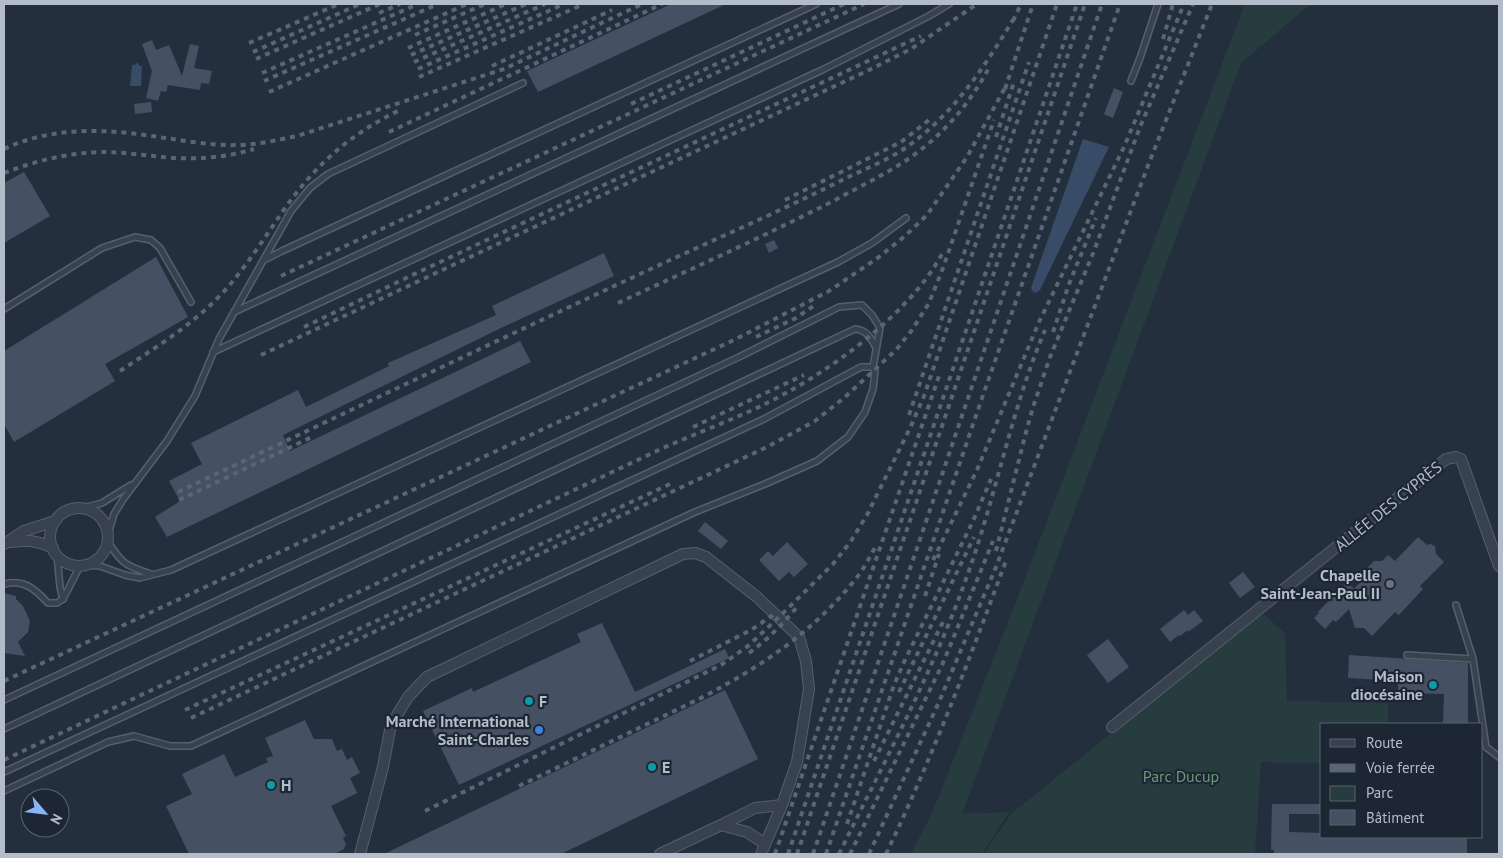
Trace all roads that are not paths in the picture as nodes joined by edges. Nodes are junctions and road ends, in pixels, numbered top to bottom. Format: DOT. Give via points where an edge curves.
graph roads {
  1 [pos="816,4"];
  2 [pos="899,4"];
  3 [pos="949,4"];
  4 [pos="1158,4"];
  5 [pos="1130,81"];
  6 [pos="523,83"];
  7 [pos="906,218"];
  8 [pos="264,261"];
  9 [pos="191,302"];
  10 [pos="4,309"];
  11 [pos="234,312"];
  12 [pos="876,348"];
  13 [pos="213,352"];
  14 [pos="873,367"];
  15 [pos="136,482"];
  16 [pos="83,508"];
  17 [pos="55,521"];
  18 [pos="108,538"];
  19 [pos="5,543"];
  20 [pos="55,552"];
  21 [pos="84,565"];
  22 [pos="1499,566"];
  23 [pos="151,574"];
  24 [pos="4,584"];
  25 [pos="63,599"];
  26 [pos="1456,605"];
  27 [pos="1407,655"];
  28 [pos="1473,659"];
  29 [pos="4,700"];
  30 [pos="1482,723"];
  31 [pos="1112,727"];
  32 [pos="1483,727"];
  33 [pos="4,729"];
  34 [pos="1499,756"];
  35 [pos="4,772"];
  36 [pos="4,791"];
  37 [pos="782,805"];
  38 [pos="721,825"];
  39 [pos="765,844"];
  40 [pos="360,854"];
  41 [pos="660,854"];
  42 [pos="761,854"];
  1 -- 8 [label="lane"];
  2 -- 11 [label="lane"];
  3 -- 13 [label="lane" via="822,70"];
  4 -- 5 [label="lane"];
  6 -- 8 [label="lane" via="328,174 310,188 291,210"];
  7 -- 23 [label="lane" via="872,243 838,262 171,570"];
  8 -- 11 [label="lane"];
  9 -- 10 [label="lane" via="160,248 151,240 135,237 102,248"];
  11 -- 13 [label="lane"];
  12 -- 14 [label="lane"];
  12 -- 29 [label="lane" via="880,328 872,314 862,305 839,306 730,361"];
  12 -- 33 [label="lane" via="870,336 855,329"];
  13 -- 15 [label="lane" via="195,396"];
  14 -- 35 [label="lane" via="861,367 764,419"];
  14 -- 36 [label="lane" via="873,389 864,412 848,437 817,461 695,512 191,746 170,746 134,736 108,742"];
  15 -- 16 [label="lane" via="102,503"];
  15 -- 18 [label="lane" via="114,514"];
  16 -- 17 [label="street" via="67,510"];
  16 -- 18 [label="street" via="100,517 106,525"];
  17 -- 19 [label="street" via="24,531"];
  17 -- 20 [label="street" via="50,539"];
  18 -- 21 [label="street" via="101,556"];
  18 -- 23 [label="lane" via="118,559"];
  19 -- 20 [label="street" via="40,542"];
  20 -- 21 [label="street" via="71,565"];
  20 -- 25 [label="lane"];
  21 -- 23 [label="lane" via="100,566 125,576 140,578"];
  21 -- 25 [label="lane"];
  22 -- 31 [label="street, ALLÉE DES CYPRÈS" via="1461,459 1446,459"];
  24 -- 25 [label="lane" via="13,582 31,587 48,603"];
  26 -- 28 [label="lane"];
  27 -- 28 [label="lane"];
  28 -- 30 [label="lane"];
  32 -- 34 [label="lane" via="1486,747"];
  37 -- 38 [label="street" via="755,808"];
  37 -- 39 [label="street"];
  37 -- 40 [label="street" via="796,762 809,689 806,660 799,637 757,597 706,557 695,553 683,554 427,677 408,696 391,725"];
  38 -- 39 [label="street" via="747,832"];
  38 -- 41 [label="street"];
  39 -- 42 [label="street"];
}
